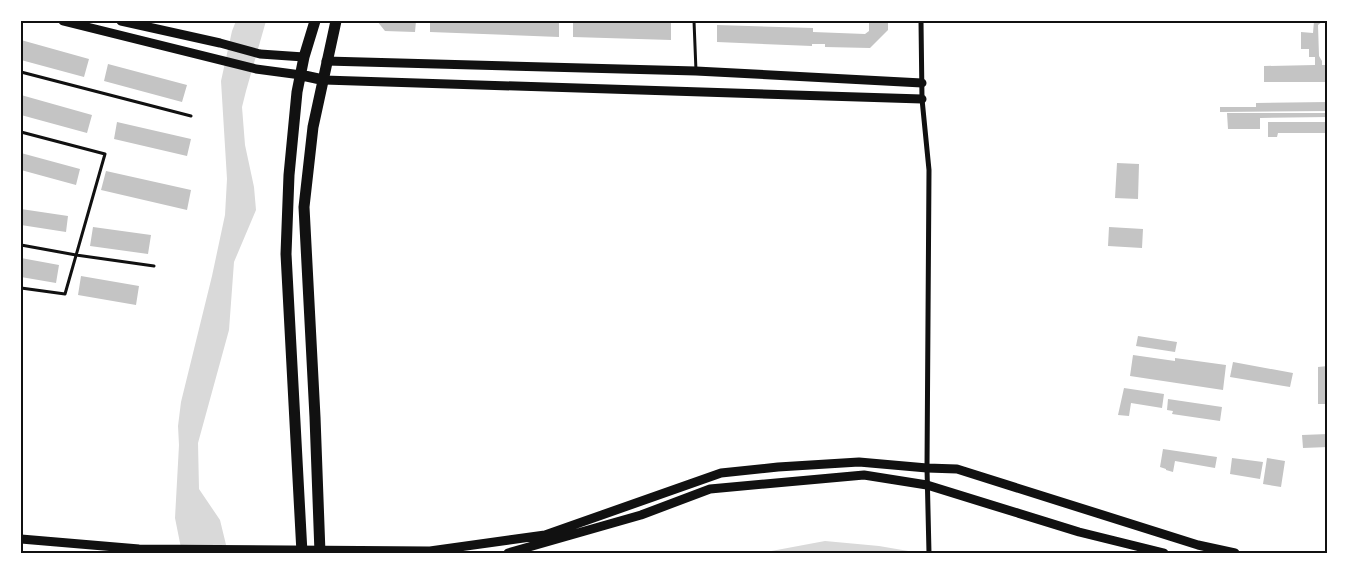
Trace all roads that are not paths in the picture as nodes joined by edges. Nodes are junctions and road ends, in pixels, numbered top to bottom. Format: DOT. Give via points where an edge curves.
graph roads {
  1 [pos="63,21"];
  2 [pos="121,21"];
  3 [pos="315,21"];
  4 [pos="336,21"];
  5 [pos="694,21"];
  6 [pos="921,21"];
  7 [pos="304,57"];
  8 [pos="326,62"];
  9 [pos="696,71"];
  10 [pos="21,72"];
  11 [pos="301,75"];
  12 [pos="324,80"];
  13 [pos="922,83"];
  14 [pos="922,99"];
  15 [pos="191,116"];
  16 [pos="21,132"];
  17 [pos="21,245"];
  18 [pos="76,255"];
  19 [pos="154,266"];
  20 [pos="21,288"];
  21 [pos="927,468"];
  22 [pos="927,485"];
  23 [pos="21,539"];
  24 [pos="302,551"];
  25 [pos="320,552"];
  26 [pos="508,553"];
  27 [pos="929,553"];
  28 [pos="1164,553"];
  29 [pos="1235,553"];
  1 -- 11 [label="street" via="256,69"];
  2 -- 7 [label="street" via="260,54"];
  3 -- 7 [label="main road"];
  4 -- 8 [label="main road"];
  5 -- 9 [label="lane"];
  6 -- 13 [label="street"];
  7 -- 8 [label="main road"];
  7 -- 11 [label="main road"];
  8 -- 9 [label="street"];
  8 -- 12 [label="main road"];
  9 -- 13 [label="street"];
  10 -- 15 [label="lane"];
  11 -- 12 [label="main road"];
  11 -- 24 [label="main road" via="289,174 286,254"];
  12 -- 14 [label="street"];
  12 -- 25 [label="main road" via="313,127 304,207"];
  13 -- 14 [label="street"];
  14 -- 21 [label="street" via="929,170"];
  16 -- 18 [label="lane" via="105,154"];
  17 -- 18 [label="lane"];
  18 -- 19 [label="lane"];
  18 -- 20 [label="lane" via="65,294"];
  21 -- 22 [label="street"];
  21 -- 25 [label="street" via="860,462 721,473 545,535 430,551"];
  21 -- 29 [label="street" via="957,469 1198,545"];
  22 -- 26 [label="street" via="864,475 710,489 641,515"];
  22 -- 27 [label="street"];
  22 -- 28 [label="street" via="1079,532"];
  23 -- 24 [label="street" via="139,549"];
  24 -- 25 [label="street"];
}
